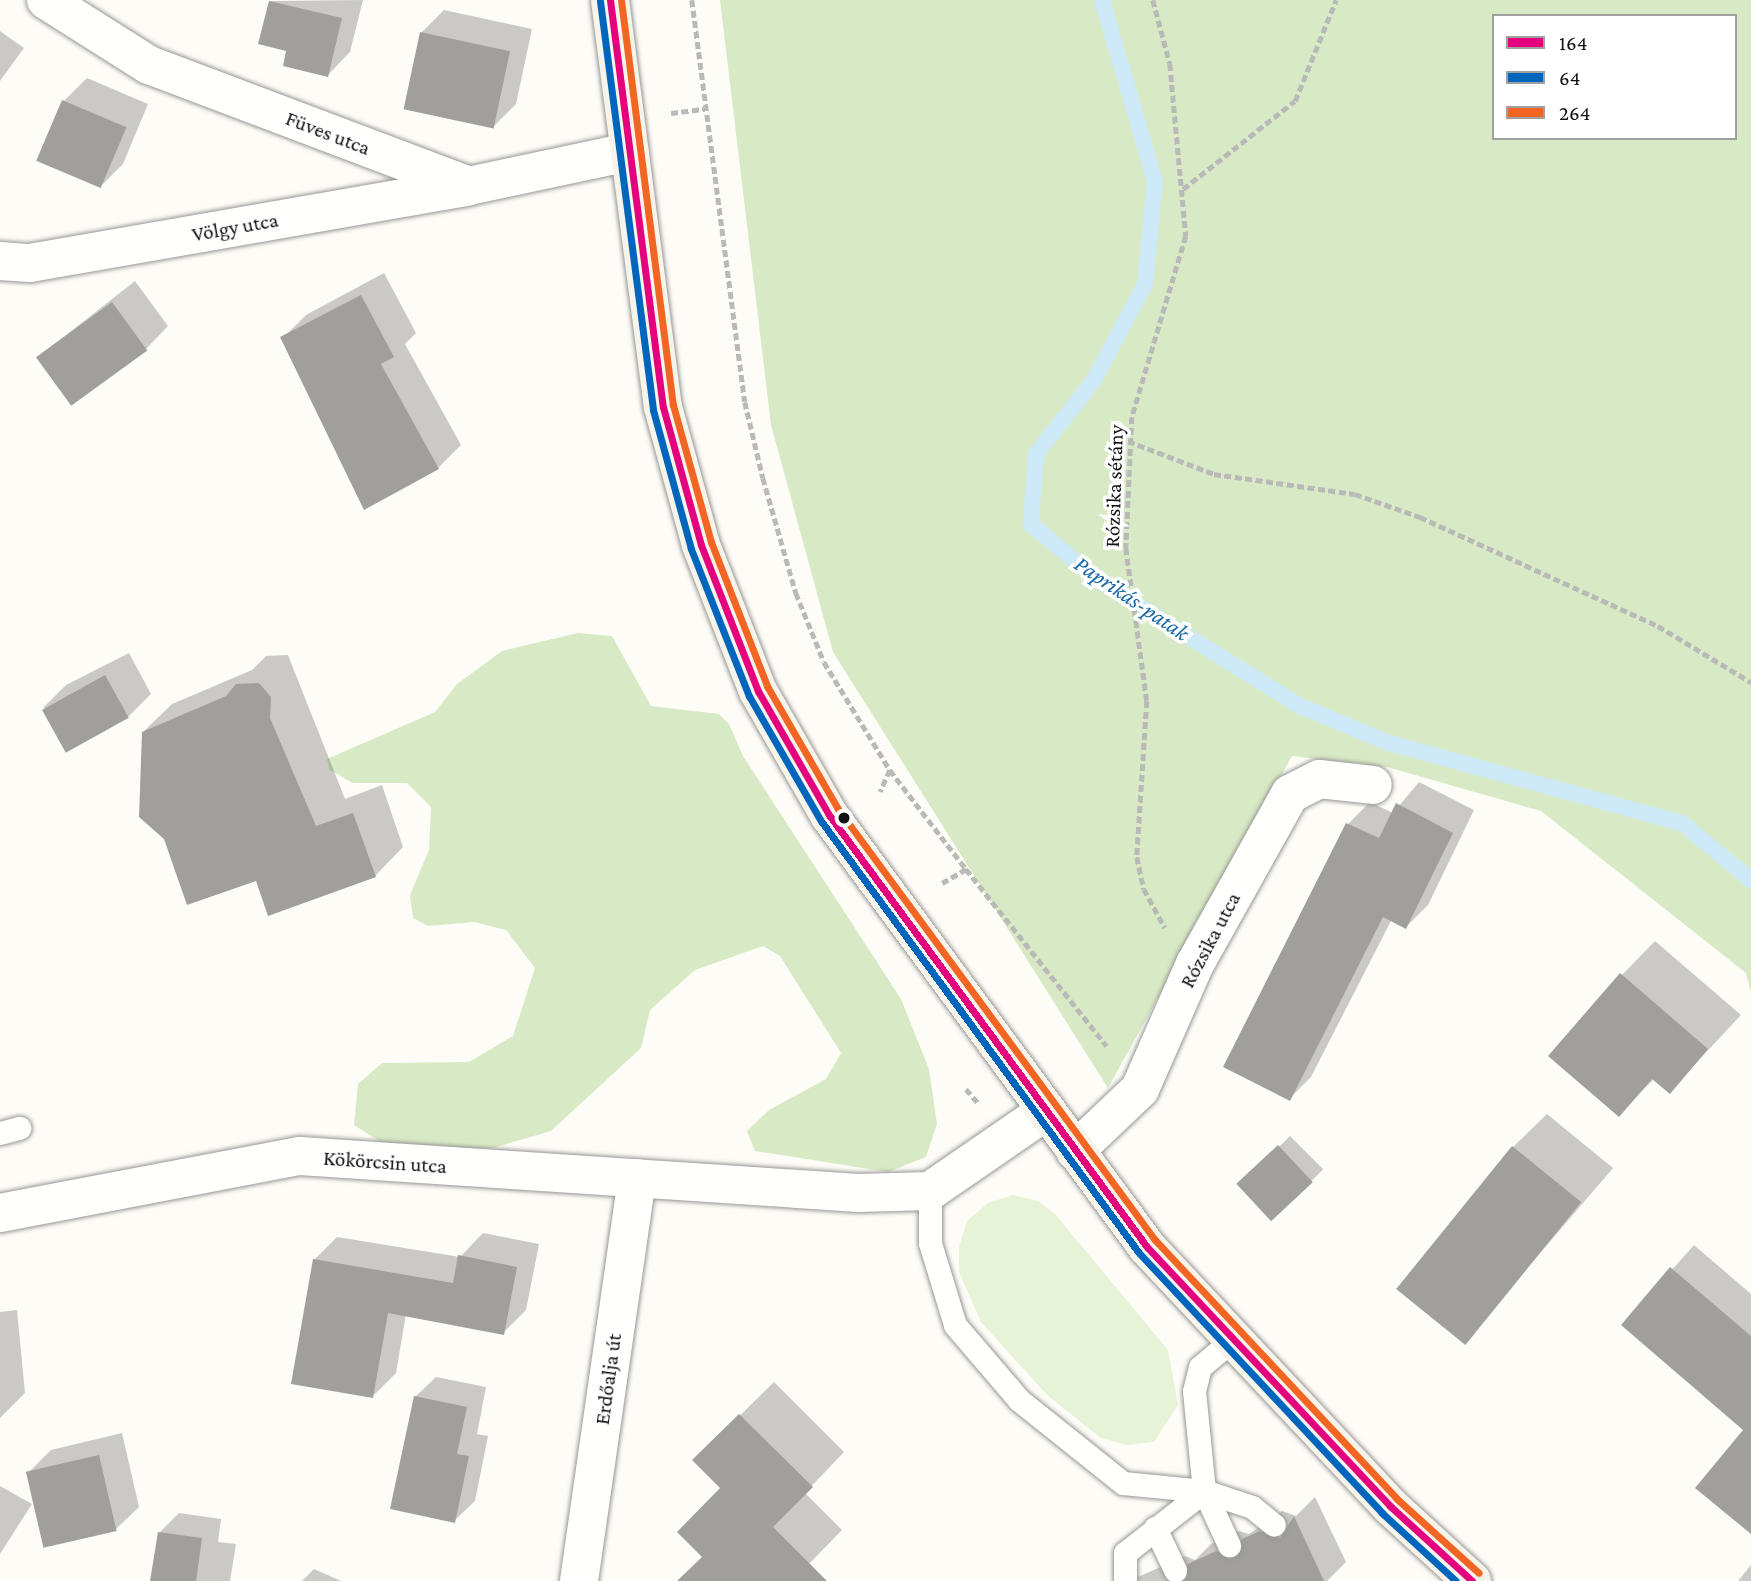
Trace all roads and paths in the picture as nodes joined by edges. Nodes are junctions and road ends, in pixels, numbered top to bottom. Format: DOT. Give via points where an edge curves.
graph roads {
  1 [pos="46,0"];
  2 [pos="610,0"];
  3 [pos="692,0"];
  4 [pos="1153,0"];
  5 [pos="1336,0"];
  6 [pos="629,152"];
  7 [pos="469,186"];
  8 [pos="1183,189"];
  9 [pos="0,261"];
  10 [pos="1128,441"];
  11 [pos="1751,682"];
  12 [pos="890,770"];
  13 [pos="1373,785"];
  14 [pos="880,792"];
  15 [pos="966,869"];
  16 [pos="942,883"];
  17 [pos="1195,964"];
  18 [pos="1073,1001"];
  19 [pos="1045,1112"];
  20 [pos="1075,1151"];
  21 [pos="637,1178"];
  22 [pos="930,1191"];
  23 [pos="0,1213"];
  24 [pos="1230,1342"];
  25 [pos="1204,1491"];
  26 [pos="1274,1525"];
  27 [pos="1156,1528"];
  28 [pos="1229,1545"];
  29 [pos="1175,1570"];
  30 [pos="579,1581"];
  31 [pos="1125,1581"];
  32 [pos="1472,1581"];
  1 -- 7 [label="street, Füves utca" via="149,65"];
  2 -- 6 [label="main road"];
  3 -- 12 [label="path" via="745,402 763,478 796,593 824,662"];
  4 -- 8 [label="path, Rózsika sétány" via="1170,64"];
  5 -- 8 [label="path" via="1295,101"];
  6 -- 7 [label="street"];
  6 -- 19 [label="main road" via="663,407 727,622 758,691 829,816"];
  7 -- 9 [label="street, Völgy utca" via="30,263"];
  8 -- 10 [label="path, Rózsika sétány" via="1185,247"];
  10 -- 11 [label="path" via="1214,474 1355,494 1420,517 1658,626"];
  10 -- 17 [label="path, Rózsika sétány" via="1128,582 1147,701 1137,857 1150,905"];
  12 -- 14 [label="path"];
  12 -- 15 [label="path"];
  13 -- 17 [label="street, Rózsika utca" via="1319,779 1290,794"];
  15 -- 16 [label="path"];
  15 -- 18 [label="path"];
  17 -- 20 [label="street, Rózsika utca" via="1140,1089"];
  19 -- 20 [label="main road"];
  19 -- 22 [label="street"];
  20 -- 24 [label="main road" via="1147,1247"];
  21 -- 22 [label="street, Kökörcsin utca" via="858,1193"];
  21 -- 23 [label="street, Kökörcsin utca" via="300,1156"];
  21 -- 30 [label="street, Erdőalja út"];
  22 -- 25 [label="lane" via="930,1242 955,1325 1019,1401 1123,1483"];
  24 -- 25 [label="lane" via="1200,1367 1194,1391"];
  24 -- 32 [label="main road"];
  25 -- 26 [label="lane" via="1252,1507"];
  25 -- 27 [label="lane"];
  25 -- 28 [label="lane"];
  27 -- 29 [label="lane"];
  27 -- 31 [label="lane" via="1125,1553"];
}
